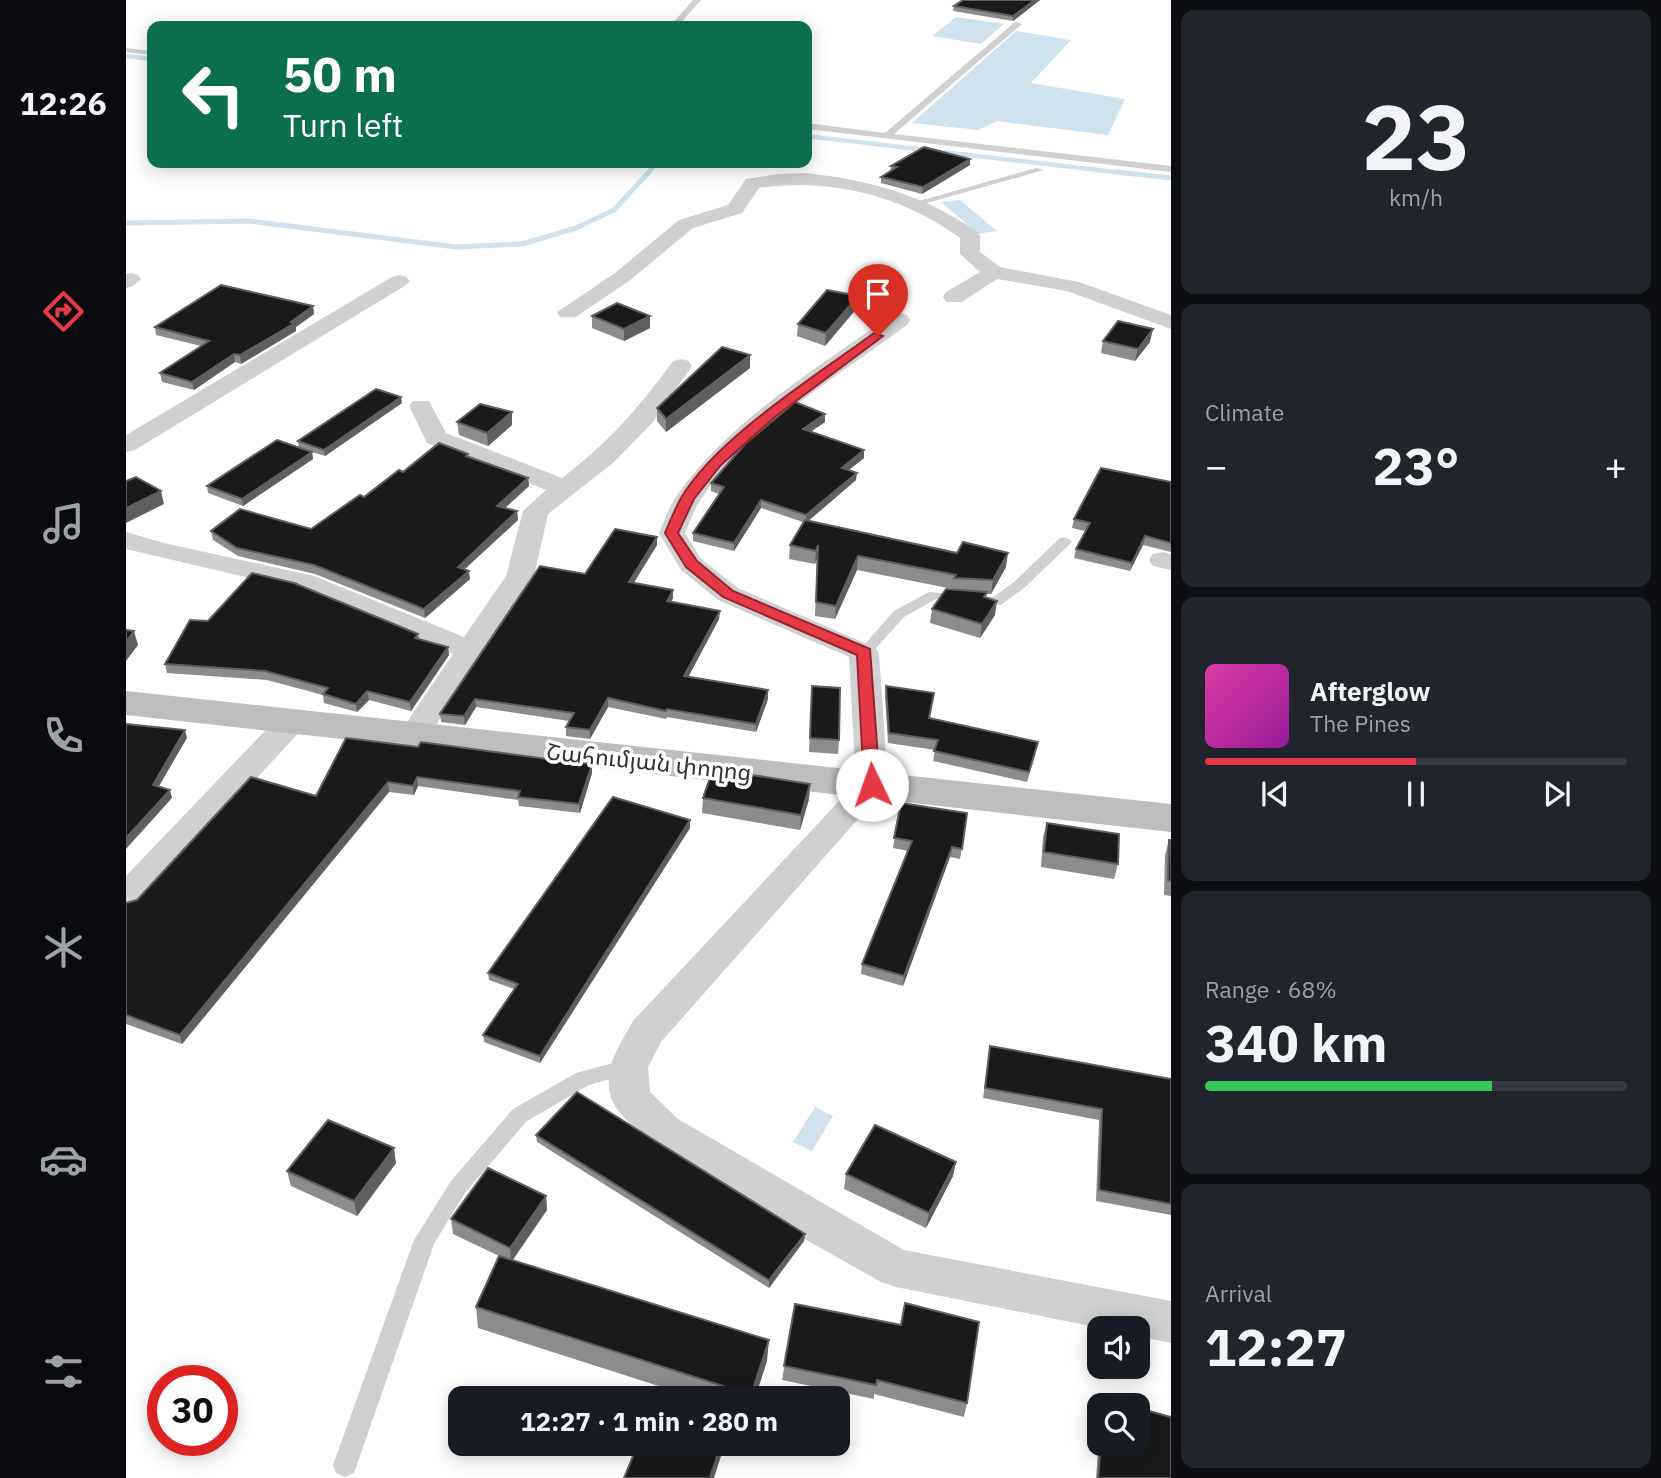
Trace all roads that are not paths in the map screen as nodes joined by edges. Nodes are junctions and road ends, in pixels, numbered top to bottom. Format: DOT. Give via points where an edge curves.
graph roads {
  1 [pos="697,0"];
  2 [pos="678,21"];
  3 [pos="1018,24"];
  4 [pos="126,50"];
  5 [pos="147,52"];
  6 [pos="812,127"];
  7 [pos="886,136"];
  8 [pos="1171,169"];
  9 [pos="1039,170"];
  10 [pos="917,203"];
  11 [pos="994,272"];
  12 [pos="399,281"];
  13 [pos="954,297"];
  14 [pos="568,313"];
  15 [pos="899,320"];
  16 [pos="1171,322"];
  17 [pos="681,366"];
  18 [pos="421,406"];
  19 [pos="137,426"];
  20 [pos="126,445"];
  21 [pos="564,488"];
  22 [pos="126,540"];
  23 [pos="1065,541"];
  24 [pos="470,650"];
  25 [pos="864,653"];
  26 [pos="126,703"];
  27 [pos="292,722"];
  28 [pos="414,735"];
  29 [pos="872,785"];
  30 [pos="1171,818"];
  31 [pos="126,898"];
  32 [pos="628,1068"];
  33 [pos="1171,1322"];
  34 [pos="345,1465"];
  1 -- 2 [label="lane"];
  3 -- 7 [label="lane"];
  4 -- 5 [label="lane"];
  6 -- 7 [label="lane"];
  7 -- 8 [label="lane"];
  9 -- 10 [label="lane"];
  10 -- 11 [label="street" via="951,219 970,236 970,254"];
  10 -- 14 [label="street" via="821,182 772,179 753,183 735,209 686,224 647,258"];
  11 -- 13 [label="street"];
  11 -- 16 [label="street" via="1072,286"];
  12 -- 19 [label="street"];
  15 -- 25 [label="street" via="771,413 717,463 688,498 672,533 691,564 728,594"];
  17 -- 21 [label="street" via="645,416 606,457"];
  18 -- 21 [label="street" via="436,438"];
  19 -- 20 [label="street"];
  21 -- 24 [label="street" via="536,511 520,576"];
  22 -- 24 [label="street" via="304,582"];
  23 -- 25 [label="lane" via="996,602 934,595 899,614"];
  24 -- 28 [label="street"];
  25 -- 29 [label="street"];
  26 -- 27 [label="main road, Շահումյան փողոց"];
  27 -- 28 [label="main road, Շահումյան փողոց"];
  27 -- 31 [label="street"];
  28 -- 29 [label="main road, Շահումյան փողոց"];
  29 -- 30 [label="main road, Շահումյան փողոց"];
  29 -- 32 [label="street" via="647,1032"];
  32 -- 33 [label="street" via="631,1099 664,1131 895,1268"];
  32 -- 34 [label="lane" via="583,1079 520,1115 458,1187 425,1240"];
}
